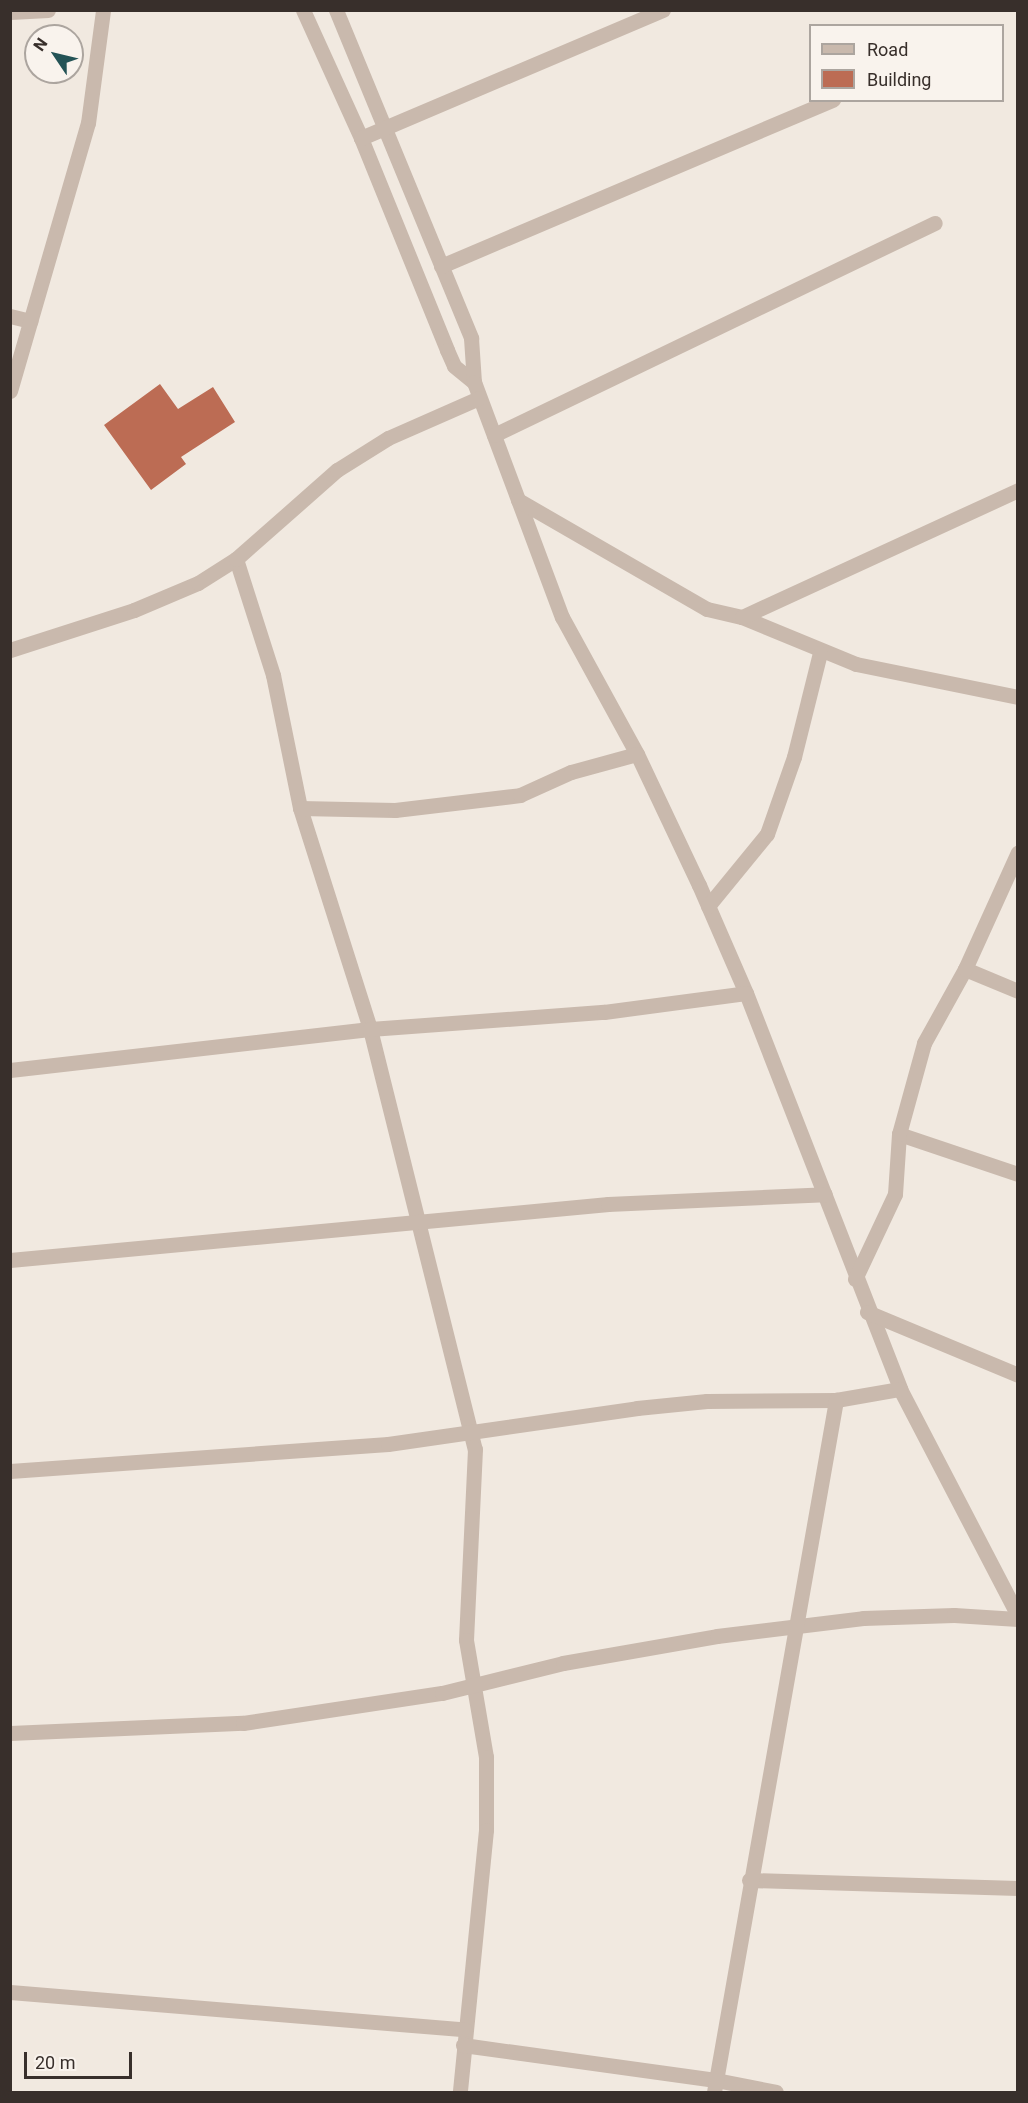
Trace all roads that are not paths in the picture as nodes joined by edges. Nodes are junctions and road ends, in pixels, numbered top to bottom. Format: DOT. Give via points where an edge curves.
graph roads {
  1 [pos="48,10"];
  2 [pos="103,10"];
  3 [pos="303,10"];
  4 [pos="336,10"];
  5 [pos="663,10"];
  6 [pos="10,12"];
  7 [pos="637,16"];
  8 [pos="828,102"];
  9 [pos="387,128"];
  10 [pos="361,138"];
  11 [pos="935,223"];
  12 [pos="441,266"];
  13 [pos="10,316"];
  14 [pos="30,321"];
  15 [pos="474,382"];
  16 [pos="10,391"];
  17 [pos="479,398"];
  18 [pos="494,435"];
  19 [pos="1017,490"];
  20 [pos="518,500"];
  21 [pos="236,559"];
  22 [pos="742,617"];
  23 [pos="10,650"];
  24 [pos="820,653"];
  25 [pos="1017,697"];
  26 [pos="637,754"];
  27 [pos="300,808"];
  28 [pos="1017,852"];
  29 [pos="708,906"];
  30 [pos="965,969"];
  31 [pos="1017,991"];
  32 [pos="746,993"];
  33 [pos="370,1029"];
  34 [pos="10,1070"];
  35 [pos="899,1134"];
  36 [pos="1017,1174"];
  37 [pos="825,1194"];
  38 [pos="417,1223"];
  39 [pos="10,1260"];
  40 [pos="855,1279"];
  41 [pos="867,1312"];
  42 [pos="1017,1375"];
  43 [pos="900,1389"];
  44 [pos="836,1400"];
  45 [pos="471,1429"];
  46 [pos="10,1471"];
  47 [pos="1017,1617"];
  48 [pos="798,1626"];
  49 [pos="474,1683"];
  50 [pos="10,1733"];
  51 [pos="749,1881"];
  52 [pos="1017,1887"];
  53 [pos="10,1992"];
  54 [pos="464,2029"];
  55 [pos="463,2045"];
  56 [pos="715,2086"];
  57 [pos="460,2092"];
  58 [pos="776,2092"];
  1 -- 6 [label="street"];
  2 -- 14 [label="street" via="88,123"];
  3 -- 10 [label="street"];
  4 -- 9 [label="street"];
  5 -- 7 [label="street"];
  7 -- 9 [label="street"];
  8 -- 12 [label="street"];
  9 -- 10 [label="street"];
  9 -- 12 [label="street"];
  10 -- 15 [label="street" via="454,366"];
  11 -- 18 [label="street"];
  12 -- 15 [label="street" via="471,338"];
  13 -- 14 [label="street"];
  14 -- 16 [label="street"];
  15 -- 17 [label="street"];
  17 -- 18 [label="street"];
  17 -- 21 [label="street" via="388,438 337,470"];
  18 -- 20 [label="street"];
  19 -- 22 [label="street"];
  20 -- 22 [label="street" via="682,599"];
  20 -- 26 [label="street" via="562,617"];
  21 -- 23 [label="street" via="198,583 134,610"];
  21 -- 27 [label="street" via="273,675"];
  22 -- 24 [label="street"];
  24 -- 25 [label="street" via="910,677"];
  24 -- 29 [label="street" via="794,757 767,834"];
  26 -- 27 [label="street" via="496,798 395,810"];
  26 -- 29 [label="street"];
  27 -- 33 [label="street"];
  28 -- 30 [label="street"];
  29 -- 32 [label="street"];
  30 -- 31 [label="street"];
  30 -- 35 [label="street" via="924,1043"];
  32 -- 33 [label="street" via="604,1012"];
  32 -- 37 [label="street"];
  33 -- 34 [label="street"];
  33 -- 38 [label="street"];
  35 -- 36 [label="street"];
  35 -- 40 [label="street" via="895,1194"];
  37 -- 38 [label="street" via="608,1204"];
  37 -- 40 [label="street"];
  38 -- 39 [label="street"];
  38 -- 45 [label="street"];
  40 -- 41 [label="street"];
  41 -- 42 [label="street"];
  41 -- 43 [label="street"];
  43 -- 44 [label="street"];
  43 -- 47 [label="street"];
  44 -- 45 [label="street" via="707,1401"];
  44 -- 48 [label="street"];
  45 -- 46 [label="street" via="388,1444 305,1452"];
  45 -- 49 [label="street" via="476,1449 466,1640"];
  47 -- 48 [label="street" via="954,1615"];
  48 -- 49 [label="street" via="585,1659"];
  48 -- 51 [label="street"];
  49 -- 50 [label="street" via="442,1693 243,1723"];
  49 -- 54 [label="street" via="486,1757 486,1830"];
  51 -- 52 [label="street"];
  51 -- 56 [label="street"];
  53 -- 54 [label="street"];
  54 -- 55 [label="street"];
  55 -- 56 [label="street"];
  55 -- 57 [label="street"];
  56 -- 58 [label="street"];
}
